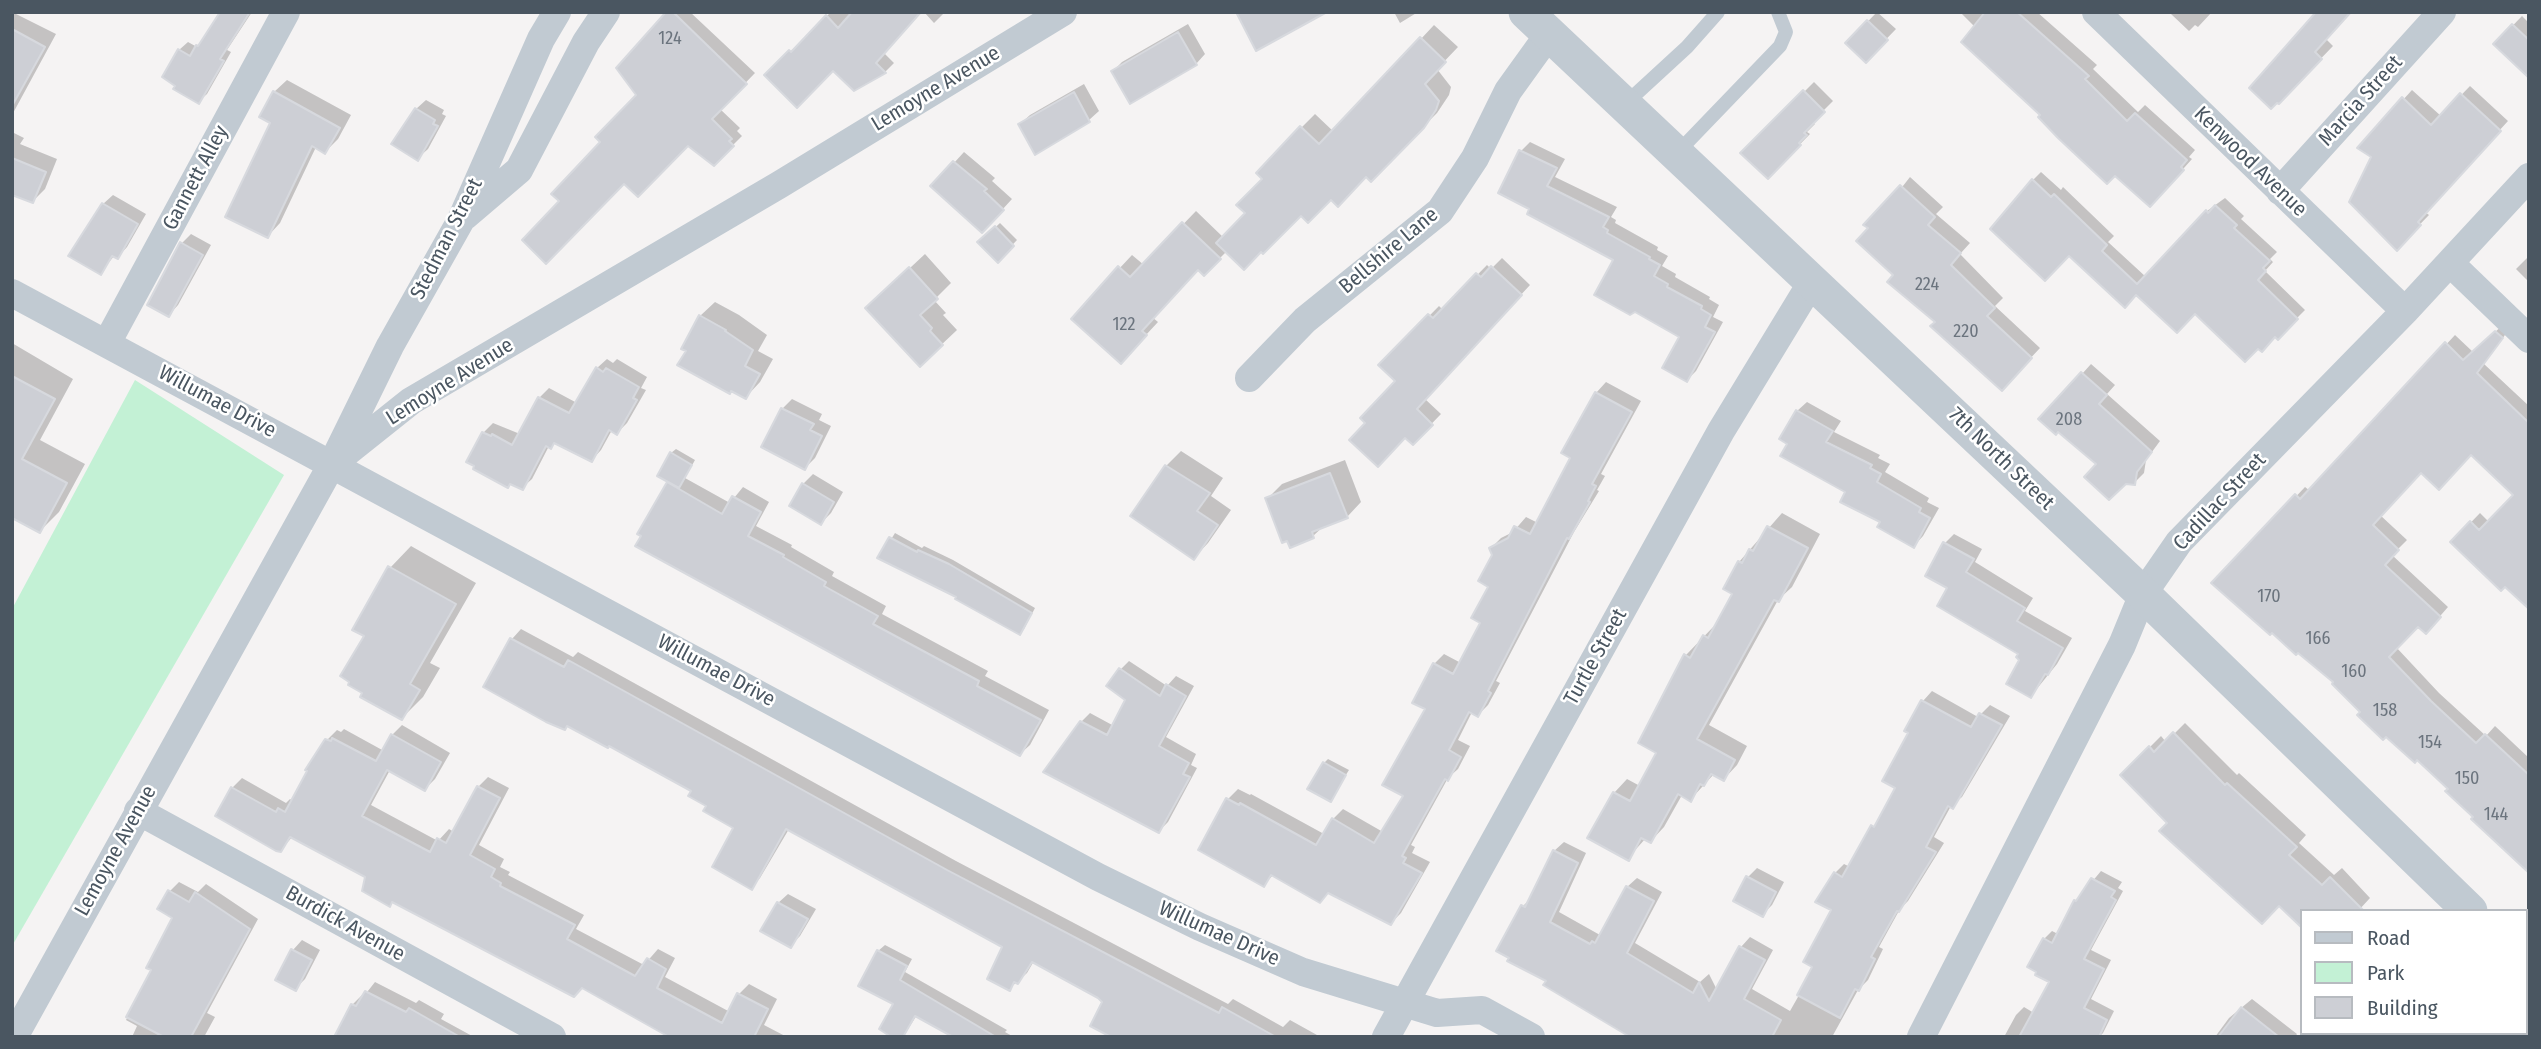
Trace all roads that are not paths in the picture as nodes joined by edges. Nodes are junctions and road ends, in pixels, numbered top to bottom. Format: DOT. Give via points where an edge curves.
graph roads {
  1 [pos="286,12"];
  2 [pos="557,12"];
  3 [pos="606,12"];
  4 [pos="1063,12"];
  5 [pos="1718,12"];
  6 [pos="1778,12"];
  7 [pos="2096,12"];
  8 [pos="2442,12"];
  9 [pos="1538,23"];
  10 [pos="1625,104"];
  11 [pos="1677,153"];
  12 [pos="2529,177"];
  13 [pos="2280,191"];
  14 [pos="460,220"];
  15 [pos="2450,264"];
  16 [pos="1813,280"];
  17 [pos="12,293"];
  18 [pos="2405,311"];
  19 [pos="2529,339"];
  20 [pos="107,343"];
  21 [pos="1249,378"];
  22 [pos="332,464"];
  23 [pos="2143,594"];
  24 [pos="138,811"];
  25 [pos="2468,909"];
  26 [pos="1405,1003"];
  27 [pos="1444,1025"];
  28 [pos="13,1036"];
  29 [pos="549,1036"];
  30 [pos="1386,1037"];
  31 [pos="1531,1037"];
  32 [pos="1921,1037"];
  1 -- 20 [label="street, Gannett Alley"];
  2 -- 14 [label="street, Stedman Street" via="541,38"];
  3 -- 14 [label="street" via="519,170"];
  4 -- 22 [label="street, Lemoyne Avenue" via="411,401"];
  5 -- 10 [label="lane"];
  6 -- 11 [label="lane" via="1786,32 1780,46"];
  7 -- 13 [label="street, Kenwood Avenue"];
  8 -- 13 [label="street, Marcia Street"];
  9 -- 10 [label="street, 7th North Street"];
  9 -- 21 [label="street, Bellshire Lane" via="1475,158 1440,211 1305,320"];
  10 -- 11 [label="street, 7th North Street"];
  11 -- 16 [label="street, 7th North Street"];
  12 -- 15 [label="street, Cadillac Street"];
  13 -- 18 [label="street, Kenwood Avenue"];
  14 -- 22 [label="street, Stedman Street"];
  15 -- 18 [label="street, Cadillac Street"];
  15 -- 19 [label="street"];
  16 -- 23 [label="street, 7th North Street"];
  16 -- 26 [label="street, Turtle Street" via="1721,431"];
  17 -- 20 [label="street, Willumae Drive"];
  18 -- 23 [label="street, Cadillac Street" via="2179,542"];
  20 -- 22 [label="street, Willumae Drive"];
  22 -- 24 [label="street, Lemoyne Avenue"];
  22 -- 26 [label="street, Willumae Drive" via="1098,877 1303,972"];
  23 -- 25 [label="street, 7th North Street"];
  23 -- 32 [label="street, Cadillac Street" via="2122,645"];
  24 -- 28 [label="street, Lemoyne Avenue"];
  24 -- 29 [label="street, Burdick Avenue"];
  26 -- 27 [label="street, Willumae Drive"];
  26 -- 30 [label="street, Turtle Street"];
  27 -- 31 [label="street, Willumae Drive" via="1482,1010"];
}
